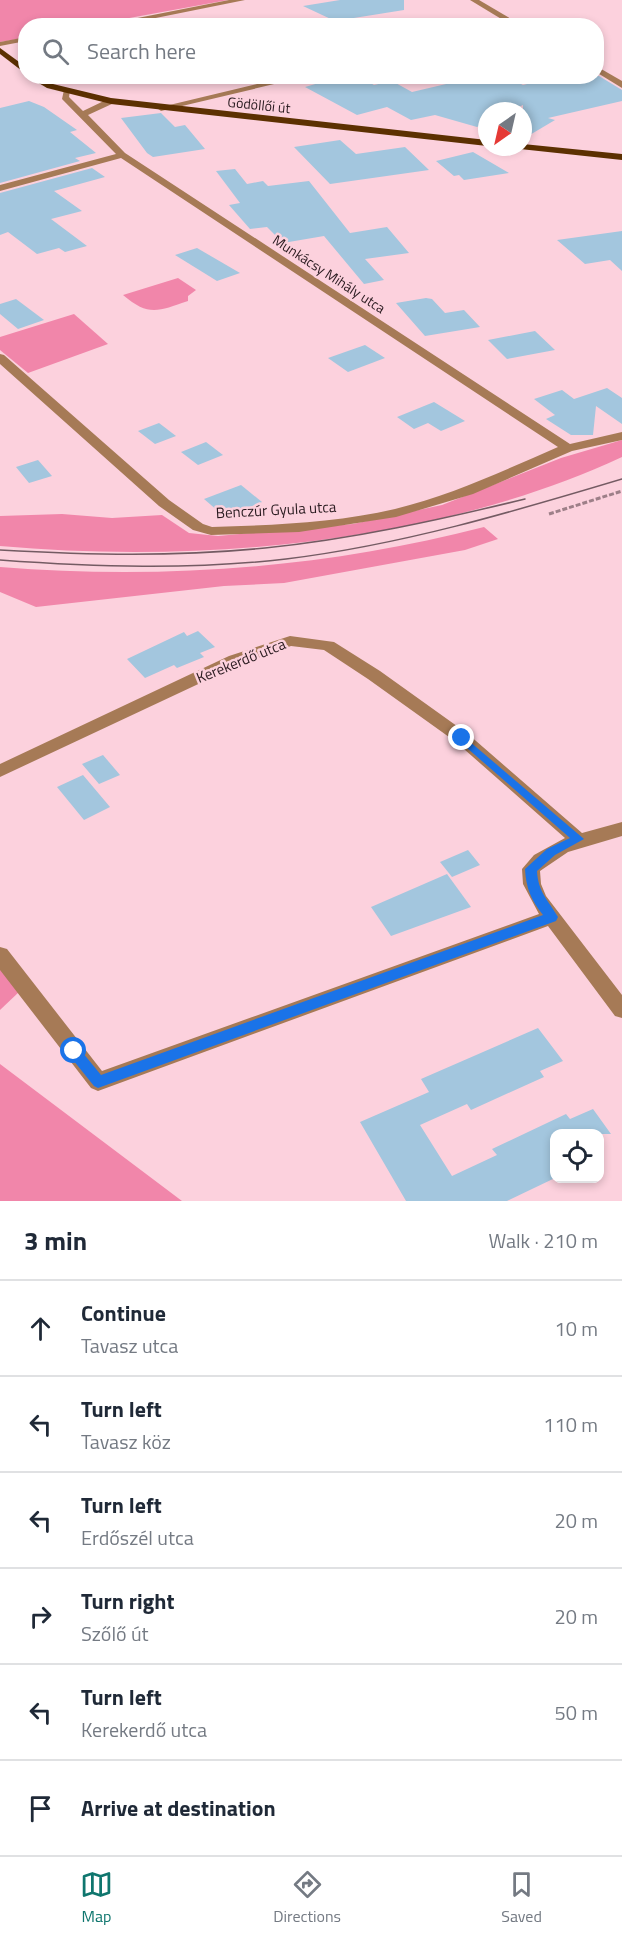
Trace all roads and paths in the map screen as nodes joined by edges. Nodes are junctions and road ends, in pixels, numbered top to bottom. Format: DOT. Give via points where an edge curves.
graph roads {
  1 [pos="241,0"];
  2 [pos="474,0"];
  3 [pos="144,18"];
  4 [pos="505,18"];
  5 [pos="18,41"];
  6 [pos="0,44"];
  7 [pos="0,50"];
  8 [pos="4,59"];
  9 [pos="18,67"];
  10 [pos="604,73"];
  11 [pos="49,84"];
  12 [pos="268,84"];
  13 [pos="622,85"];
  14 [pos="67,92"];
  15 [pos="111,101"];
  16 [pos="161,108"];
  17 [pos="83,114"];
  18 [pos="478,142"];
  19 [pos="532,148"];
  20 [pos="122,155"];
  21 [pos="622,158"];
  22 [pos="0,188"];
  23 [pos="0,358"];
  24 [pos="622,436"];
  25 [pos="568,448"];
  26 [pos="622,491"];
  27 [pos="549,514"];
  28 [pos="0,771"];
  29 [pos="622,829"];
  30 [pos="578,839"];
  31 [pos="552,917"];
  32 [pos="0,956"];
  33 [pos="622,1010"];
  1 -- 3 [label="street"];
  2 -- 4 [label="street"];
  5 -- 6 [label="street"];
  7 -- 8 [label="main road"];
  8 -- 9 [label="main road"];
  10 -- 13 [label="street"];
  11 -- 14 [label="main road, Gödöllői út"];
  12 -- 16 [label="street"];
  14 -- 15 [label="main road, Gödöllői út"];
  14 -- 17 [label="street, Munkácsy Mihály utca" via="69,103"];
  15 -- 16 [label="main road, Gödöllői út"];
  15 -- 17 [label="street"];
  16 -- 18 [label="main road, Gödöllői út"];
  17 -- 20 [label="street, Munkácsy Mihály utca"];
  19 -- 21 [label="main road"];
  20 -- 22 [label="street"];
  20 -- 25 [label="street, Munkácsy Mihály utca"];
  23 -- 25 [label="street, Benczúr Gyula utca" via="164,503 198,527 211,531 299,528 396,513 468,491"];
  24 -- 25 [label="street, Benczúr Gyula utca"];
  26 -- 27 [label="path"];
  28 -- 30 [label="street, Kerekerdő utca" via="235,660 290,641 328,646 374,675 462,738"];
  29 -- 30 [label="street"];
  30 -- 31 [label="street" via="551,852 531,869 538,899"];
  31 -- 32 [label="street" via="98,1082"];
  31 -- 33 [label="street"];
}
